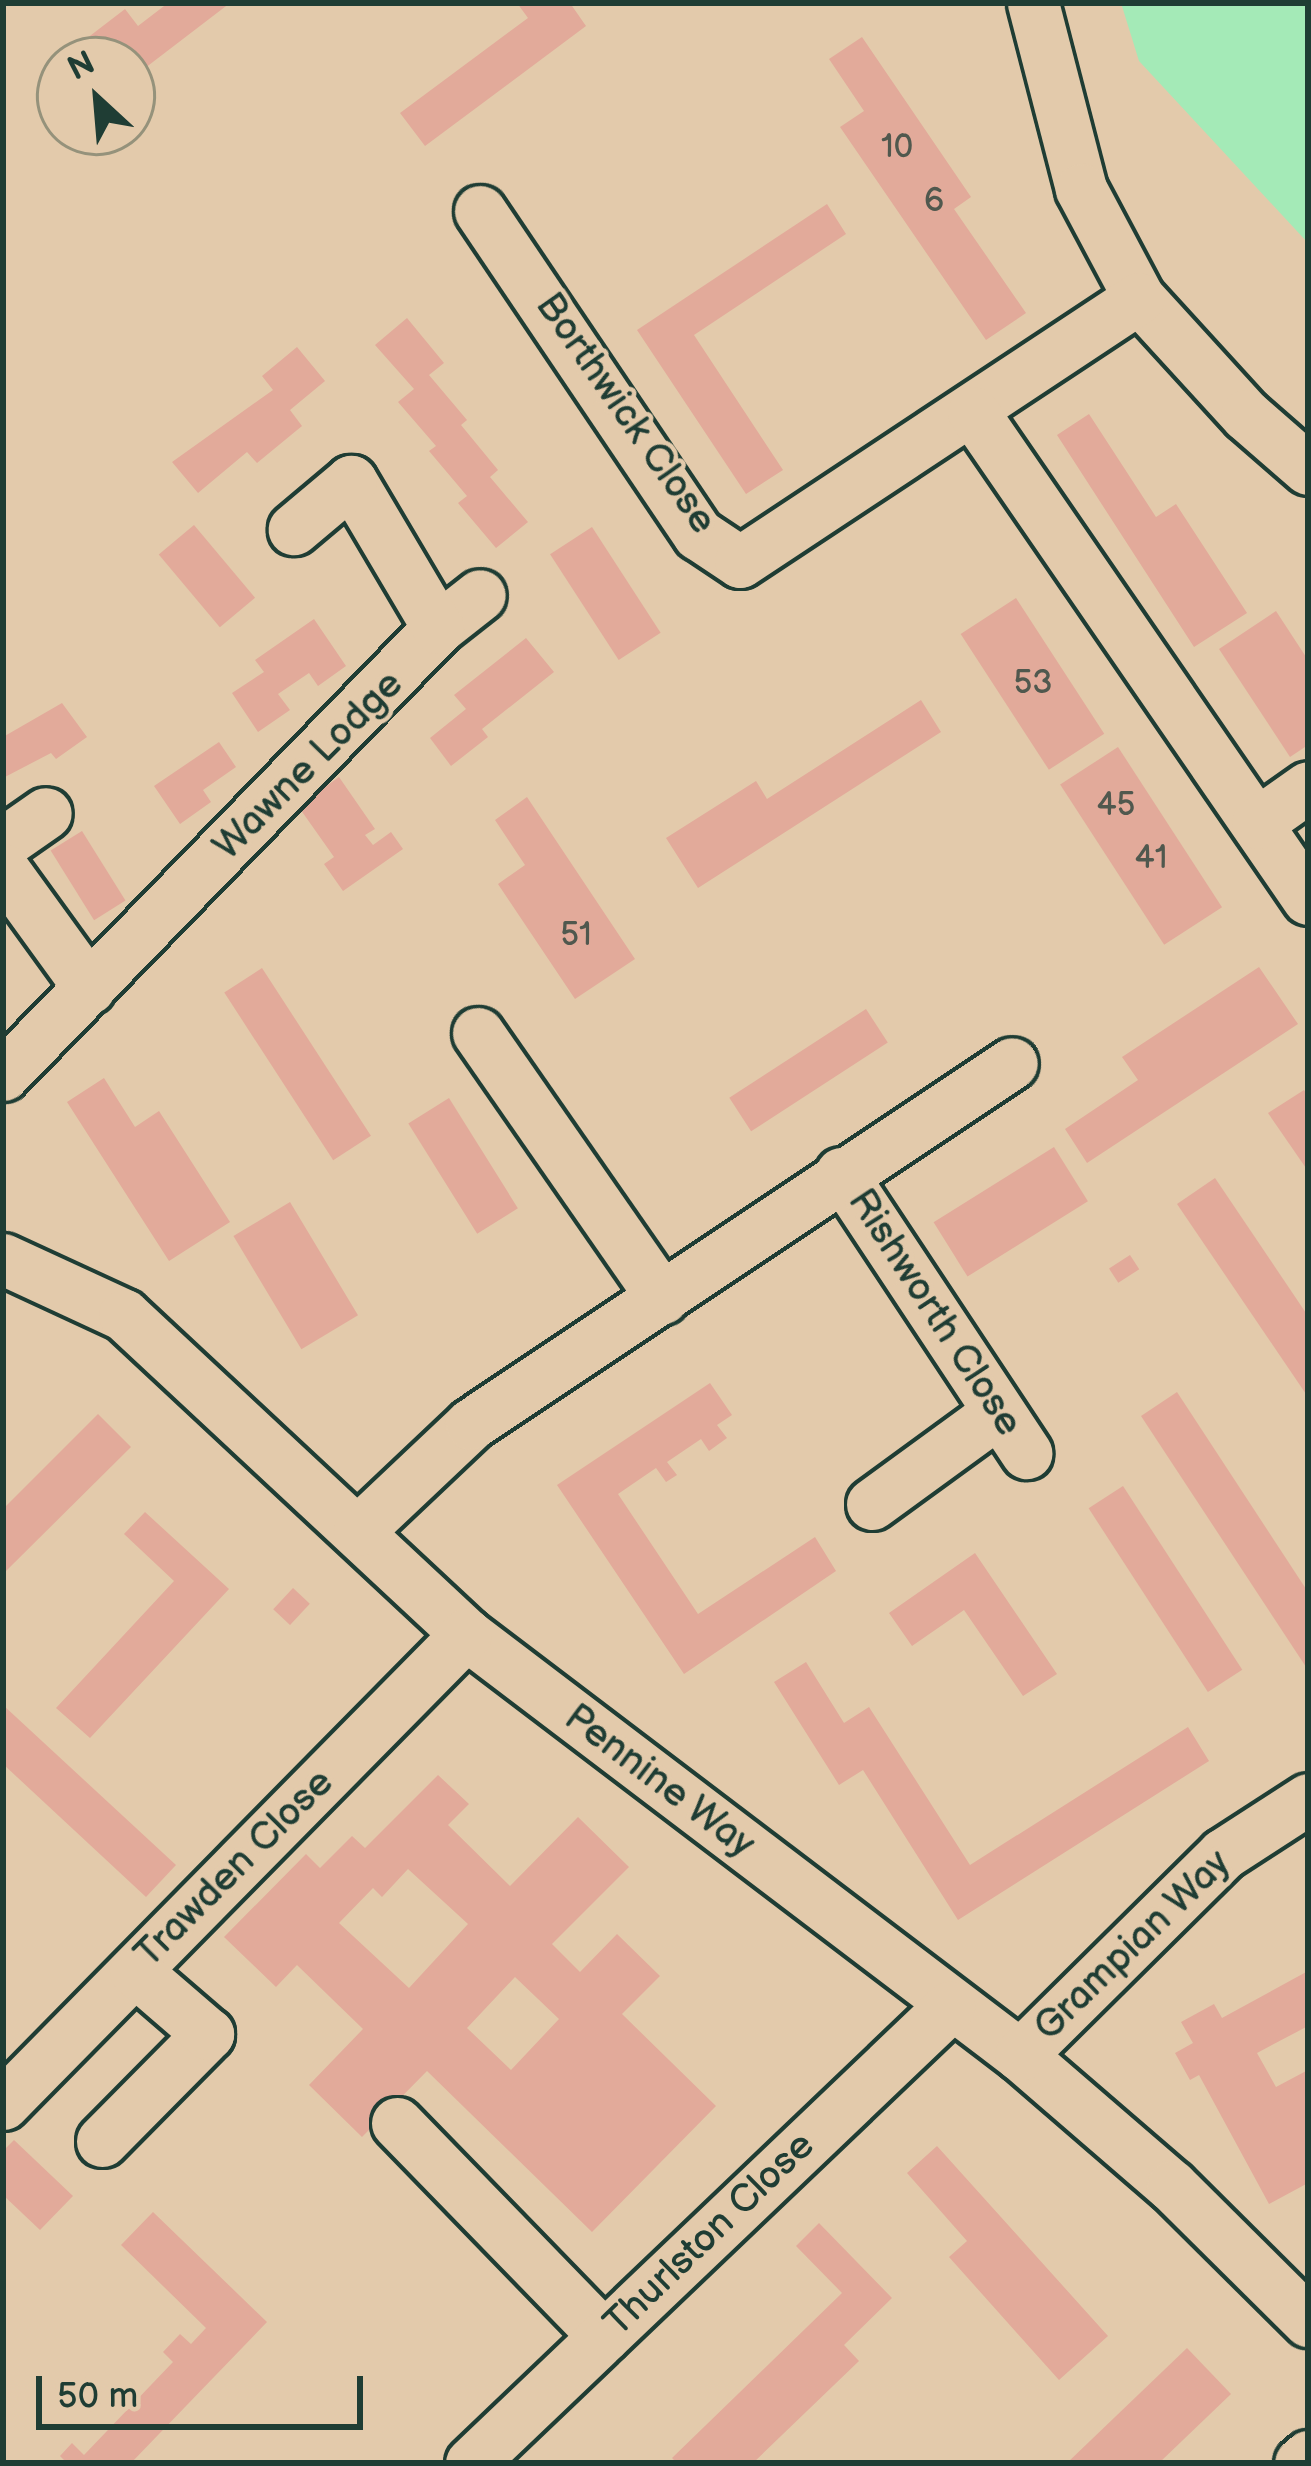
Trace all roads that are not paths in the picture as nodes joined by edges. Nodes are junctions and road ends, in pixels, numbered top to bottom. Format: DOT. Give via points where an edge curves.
graph roads {
  1 [pos="1033,3"];
  2 [pos="480,211"];
  3 [pos="1139,298"];
  4 [pos="973,412"];
  5 [pos="1308,469"];
  6 [pos="294,529"];
  7 [pos="480,595"];
  8 [pos="438,628"];
  9 [pos="1308,787"];
  10 [pos="46,813"];
  11 [pos="1257,823"];
  12 [pos="3,842"];
  13 [pos="3,869"];
  14 [pos="1308,899"];
  15 [pos="88,988"];
  16 [pos="478,1033"];
  17 [pos="1012,1063"];
  18 [pos="3,1075"];
  19 [pos="841,1173"];
  20 [pos="3,1259"];
  21 [pos="662,1298"];
  22 [pos="872,1504"];
  23 [pos="359,1530"];
  24 [pos="466,1634"];
  25 [pos="1308,1799"];
  26 [pos="135,1971"];
  27 [pos="949,2007"];
  28 [pos="1020,2055"];
  29 [pos="3,2104"];
  30 [pos="397,2123"];
  31 [pos="102,2140"];
  32 [pos="1308,2320"];
  33 [pos="604,2336"];
  34 [pos="1308,2456"];
  35 [pos="471,2463"];
  36 [pos="1300,2463"];
  1 -- 3 [label="street" via="1081,189"];
  2 -- 4 [label="street, Borthwick Close" via="698,534 740,562"];
  3 -- 4 [label="street, Borthwick Close"];
  3 -- 5 [label="street" via="1246,415"];
  4 -- 11 [label="street"];
  6 -- 8 [label="street" via="351,481"];
  7 -- 8 [label="street, Wawne Lodge"];
  8 -- 15 [label="street, Wawne Lodge"];
  9 -- 11 [label="street"];
  10 -- 12 [label="street"];
  11 -- 14 [label="street"];
  13 -- 15 [label="street"];
  15 -- 18 [label="street, Wawne Lodge"];
  16 -- 21 [label="street"];
  17 -- 19 [label="street, Rishworth Close"];
  19 -- 21 [label="street, Rishworth Close"];
  19 -- 22 [label="street, Rishworth Close" via="1012,1432"];
  20 -- 23 [label="street, Pennine Way" via="124,1315"];
  21 -- 23 [label="street, Rishworth Close" via="471,1424"];
  23 -- 24 [label="street, Pennine Way"];
  24 -- 26 [label="street, Trawden Close"];
  24 -- 27 [label="street, Pennine Way"];
  25 -- 28 [label="street, Grampian Way" via="1223,1855"];
  26 -- 29 [label="street, Trawden Close"];
  26 -- 31 [label="street" via="208,2034"];
  27 -- 28 [label="street, Pennine Way"];
  27 -- 33 [label="street, Thurlston Close"];
  28 -- 32 [label="street, Pennine Way" via="1172,2186"];
  30 -- 33 [label="street"];
  33 -- 35 [label="street, Thurlston Close"];
  34 -- 36 [label="street"];
}
